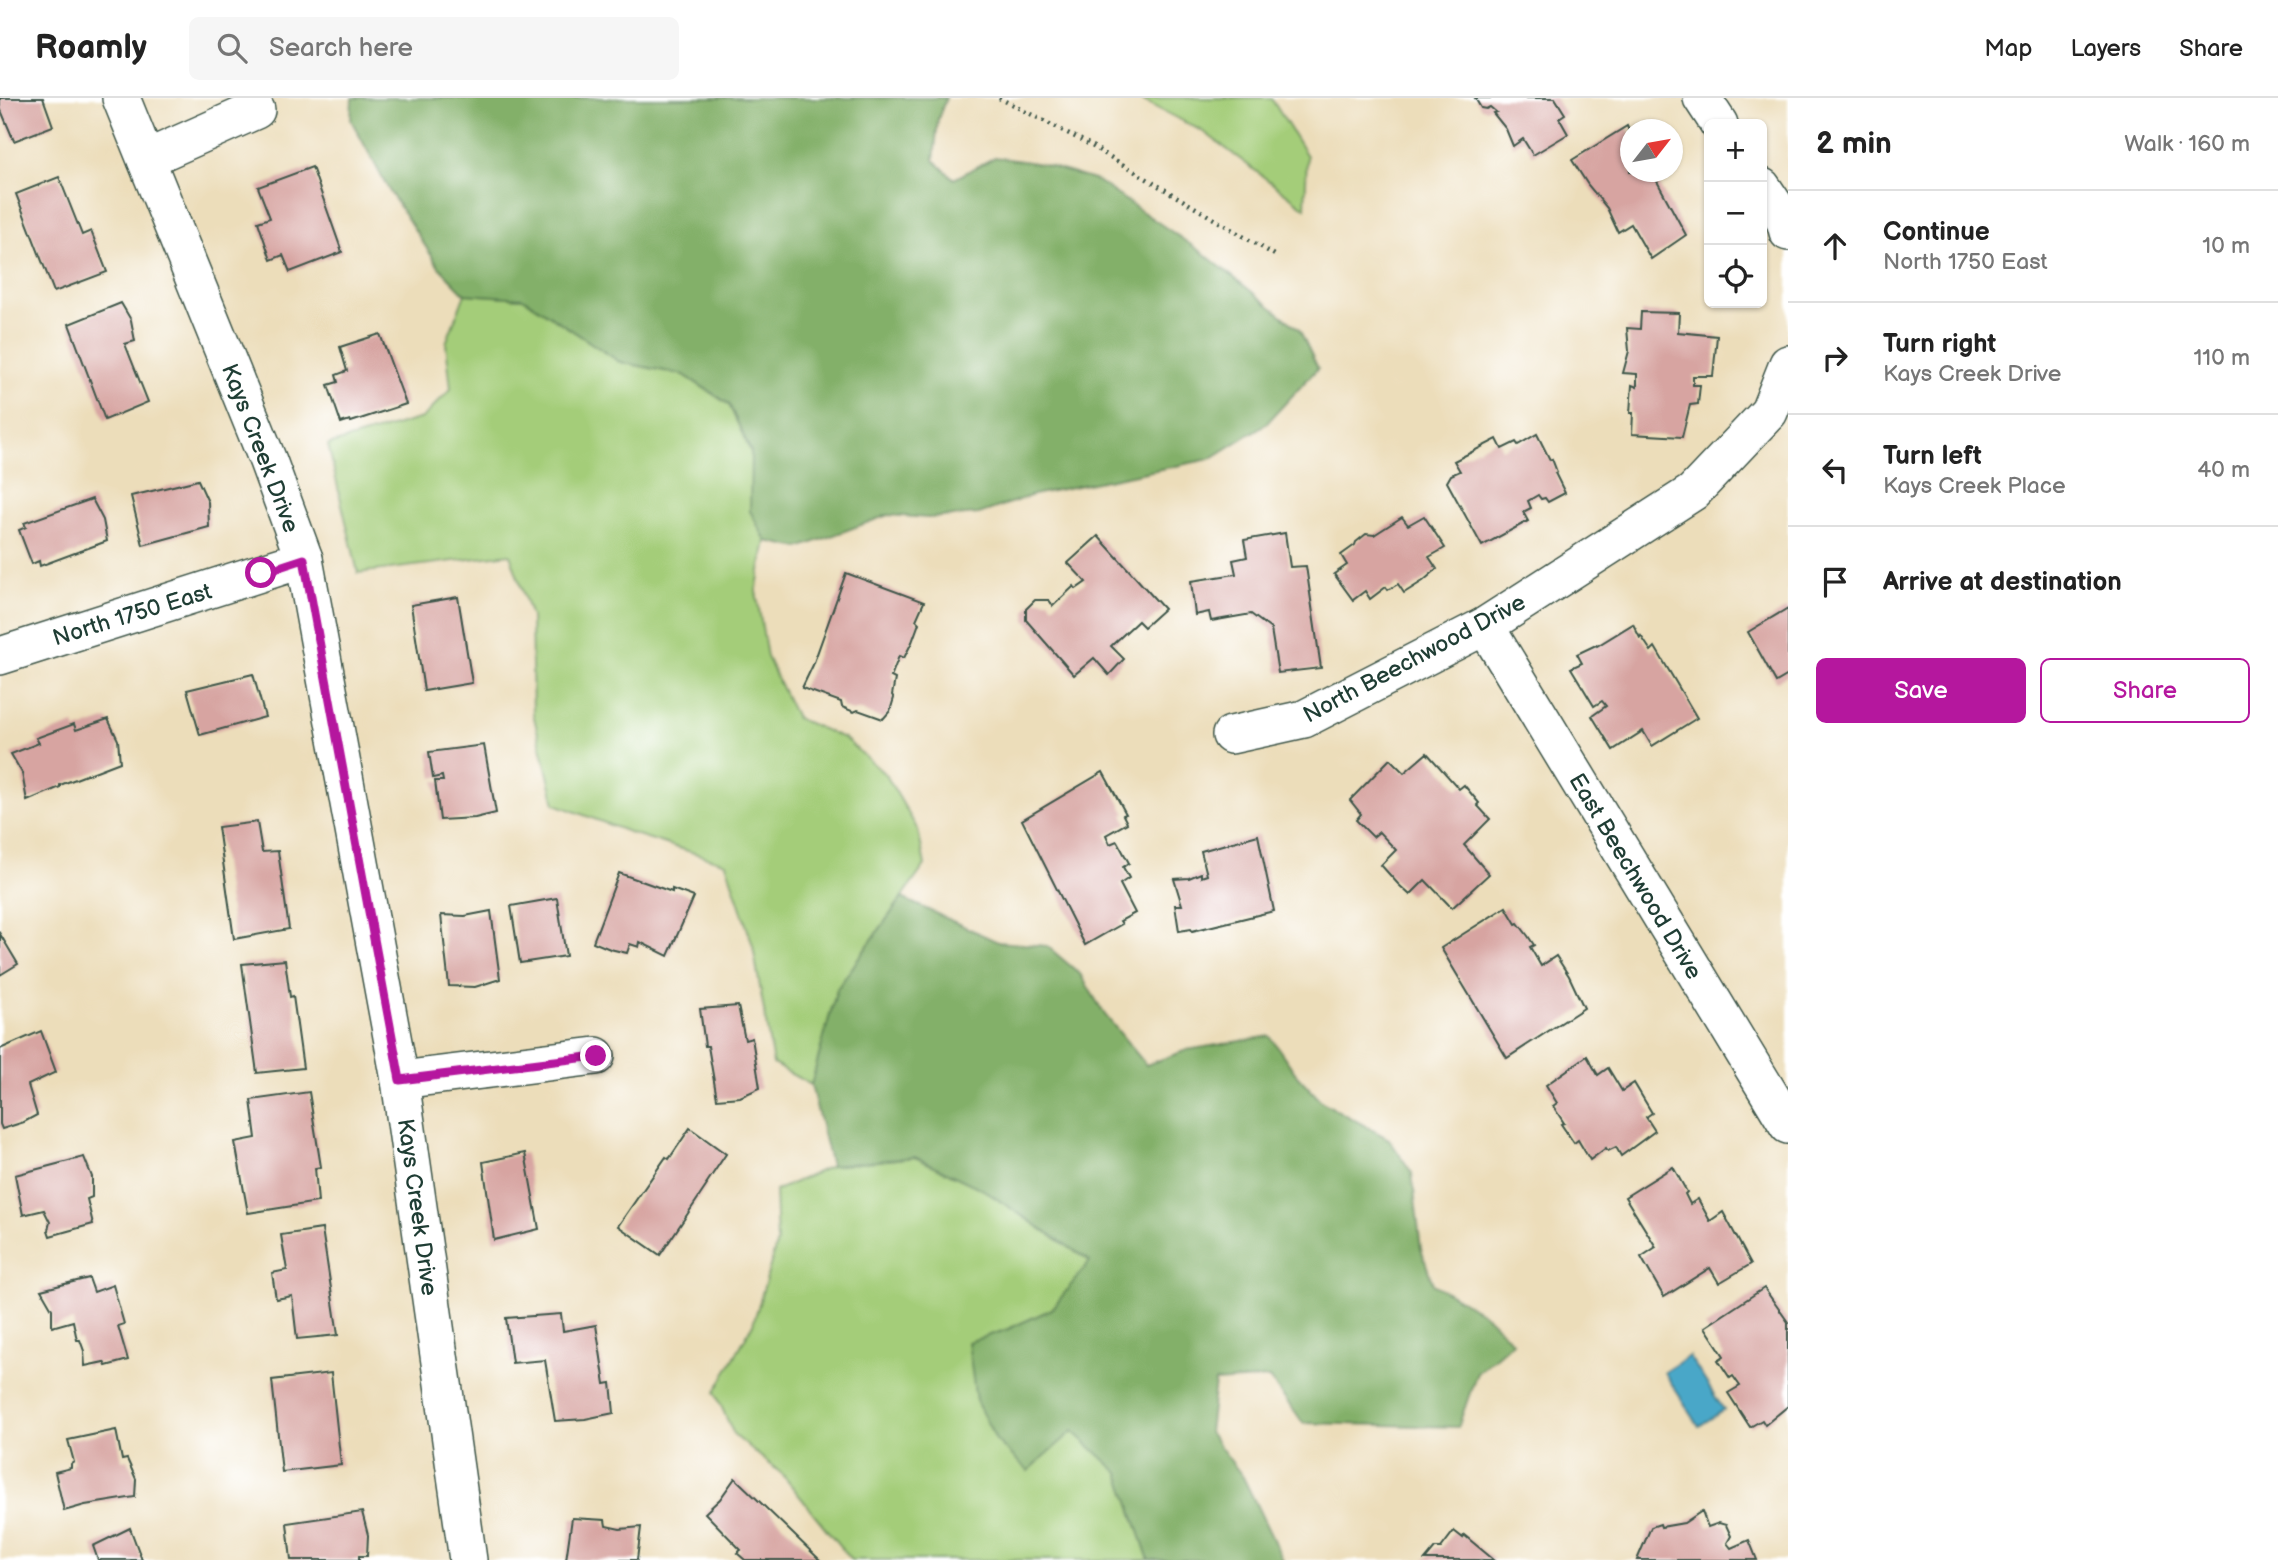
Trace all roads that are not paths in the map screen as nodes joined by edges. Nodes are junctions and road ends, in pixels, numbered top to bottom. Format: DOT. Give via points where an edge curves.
graph roads {
  1 [pos="121,98"];
  2 [pos="1702,98"];
  3 [pos="256,110"];
  4 [pos="1717,119"];
  5 [pos="146,159"];
  6 [pos="1767,194"];
  7 [pos="1788,232"];
  8 [pos="1788,364"];
  9 [pos="304,559"];
  10 [pos="1485,626"];
  11 [pos="0,656"];
  12 [pos="1231,735"];
  13 [pos="596,1056"];
  14 [pos="400,1080"];
  15 [pos="1788,1125"];
  16 [pos="468,1560"];
  1 -- 5 [label="street, Kays Creek Drive"];
  2 -- 4 [label="street"];
  3 -- 5 [label="street"];
  5 -- 9 [label="street, Kays Creek Drive"];
  6 -- 7 [label="street"];
  8 -- 10 [label="street, North Beechwood Drive" via="1769,412 1693,492"];
  9 -- 11 [label="street, North 1750 East"];
  9 -- 14 [label="street, Kays Creek Drive"];
  10 -- 12 [label="street, North Beechwood Drive" via="1304,719"];
  10 -- 15 [label="street, East Beechwood Drive"];
  13 -- 14 [label="street"];
  14 -- 16 [label="street, Kays Creek Drive"];
}
